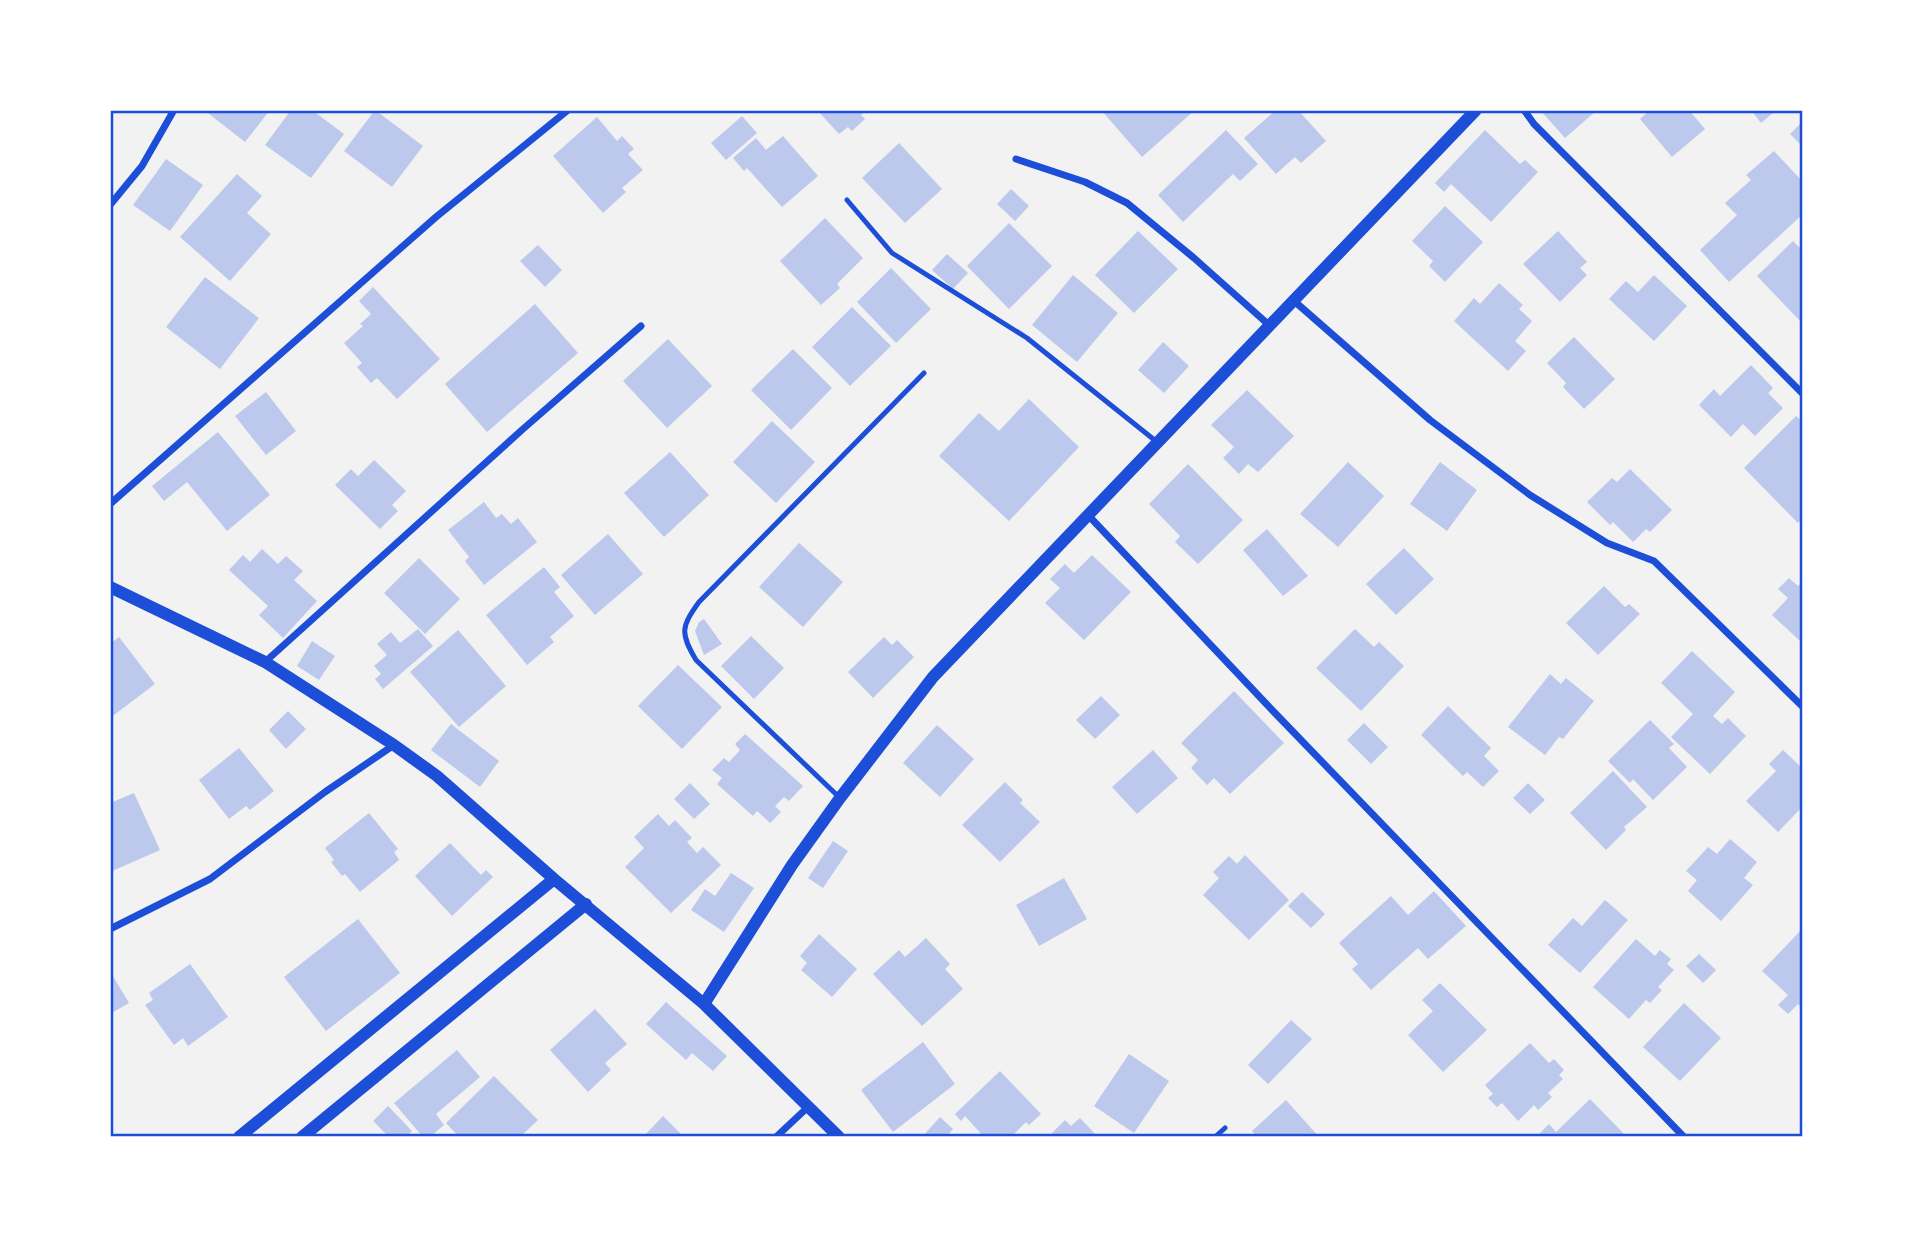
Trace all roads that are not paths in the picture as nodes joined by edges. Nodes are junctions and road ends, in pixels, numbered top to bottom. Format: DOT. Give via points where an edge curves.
graph roads {
  1 [pos="174,110"];
  2 [pos="568,110"];
  3 [pos="1476,110"];
  4 [pos="1524,110"];
  5 [pos="1016,159"];
  6 [pos="846,200"];
  7 [pos="110,205"];
  8 [pos="1293,300"];
  9 [pos="641,326"];
  10 [pos="1270,326"];
  11 [pos="923,373"];
  12 [pos="1803,394"];
  13 [pos="1157,442"];
  14 [pos="110,504"];
  15 [pos="1088,515"];
  16 [pos="110,587"];
  17 [pos="265,662"];
  18 [pos="1803,706"];
  19 [pos="394,745"];
  20 [pos="840,798"];
  21 [pos="554,879"];
  22 [pos="586,904"];
  23 [pos="110,929"];
  24 [pos="704,1004"];
  25 [pos="808,1107"];
  26 [pos="1225,1128"];
  27 [pos="239,1137"];
  28 [pos="302,1137"];
  29 [pos="776,1137"];
  30 [pos="839,1137"];
  31 [pos="1215,1137"];
  32 [pos="1684,1137"];
  1 -- 7 [label="street" via="142,166"];
  2 -- 14 [label="street" via="436,217"];
  3 -- 8 [label="street"];
  4 -- 12 [label="street"];
  5 -- 10 [label="street" via="1127,203"];
  6 -- 13 [label="lane" via="892,253 1027,338"];
  8 -- 10 [label="street"];
  8 -- 18 [label="street" via="1430,420 1530,495 1608,543 1654,561"];
  9 -- 17 [label="street"];
  10 -- 13 [label="street"];
  11 -- 20 [label="lane" via="699,601 685,622 687,643 696,660"];
  13 -- 15 [label="street"];
  15 -- 20 [label="street" via="933,677"];
  15 -- 32 [label="street"];
  16 -- 17 [label="street"];
  17 -- 19 [label="street"];
  19 -- 21 [label="street" via="475,808"];
  19 -- 23 [label="street" via="210,879"];
  20 -- 24 [label="street"];
  21 -- 22 [label="street"];
  21 -- 27 [label="street"];
  22 -- 24 [label="street"];
  22 -- 28 [label="street"];
  24 -- 25 [label="street"];
  25 -- 29 [label="street"];
  25 -- 30 [label="street"];
  26 -- 31 [label="lane"];
}
